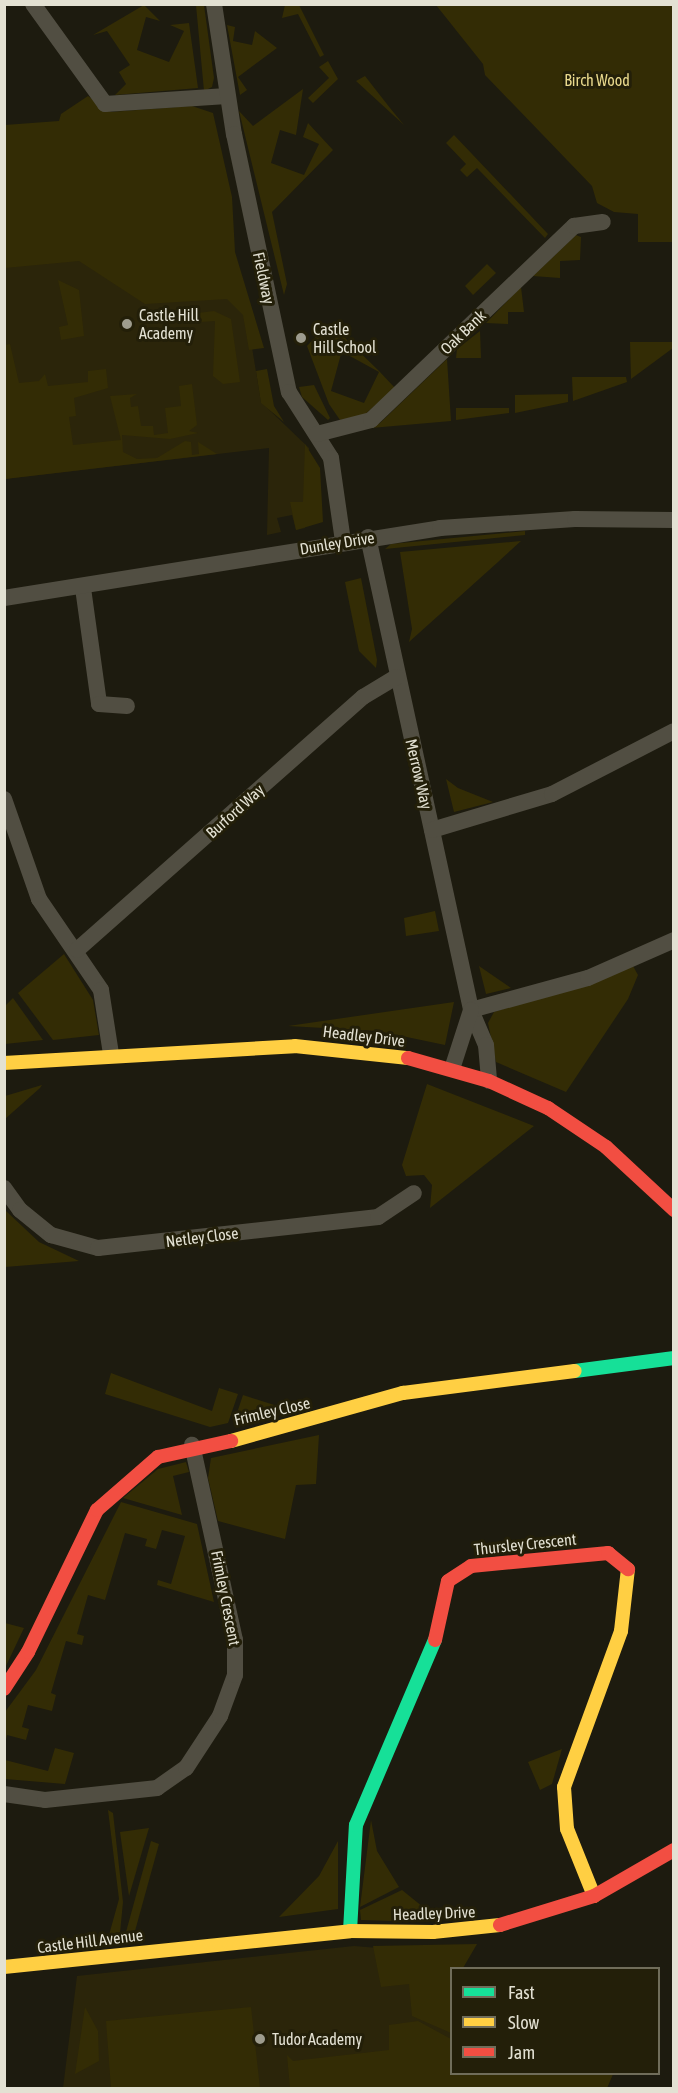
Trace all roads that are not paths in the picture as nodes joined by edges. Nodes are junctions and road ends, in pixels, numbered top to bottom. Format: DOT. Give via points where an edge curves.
graph roads {
  1 [pos="33,4"];
  2 [pos="214,4"];
  3 [pos="227,96"];
  4 [pos="603,222"];
  5 [pos="317,434"];
  6 [pos="674,520"];
  7 [pos="368,537"];
  8 [pos="343,541"];
  9 [pos="83,588"];
  10 [pos="4,598"];
  11 [pos="396,677"];
  12 [pos="126,706"];
  13 [pos="674,731"];
  14 [pos="4,799"];
  15 [pos="432,830"];
  16 [pos="674,940"];
  17 [pos="77,950"];
  18 [pos="471,1010"];
  19 [pos="111,1054"];
  20 [pos="4,1063"];
  21 [pos="452,1069"];
  22 [pos="489,1081"];
  23 [pos="4,1188"];
  24 [pos="414,1193"];
  25 [pos="674,1210"];
  26 [pos="674,1358"];
  27 [pos="192,1445"];
  28 [pos="4,1689"];
  29 [pos="4,1794"];
  30 [pos="674,1850"];
  31 [pos="594,1896"];
  32 [pos="350,1931"];
  33 [pos="180,1948"];
  34 [pos="4,1968"];
  1 -- 3 [label="street" via="109,106"];
  2 -- 3 [label="street, Fieldway"];
  3 -- 5 [label="street, Fieldway" via="289,392"];
  4 -- 5 [label="street, Oak Bank" via="574,226 371,420"];
  5 -- 8 [label="street, Fieldway" via="333,465"];
  6 -- 7 [label="street, Dunley Drive" via="523,520"];
  7 -- 8 [label="street, Dunley Drive"];
  7 -- 11 [label="street, Merrow Way"];
  8 -- 9 [label="street, Dunley Drive"];
  9 -- 10 [label="street, Dunley Drive"];
  9 -- 12 [label="street" via="99,704"];
  11 -- 15 [label="street, Merrow Way"];
  11 -- 17 [label="street, Burford Way" via="363,697"];
  13 -- 15 [label="street" via="552,794"];
  14 -- 17 [label="street" via="34,890"];
  15 -- 18 [label="street, Merrow Way"];
  16 -- 18 [label="street" via="588,978"];
  17 -- 19 [label="street" via="101,990"];
  18 -- 21 [label="street"];
  18 -- 22 [label="street, Merrow Way" via="486,1045"];
  19 -- 20 [label="street, Headley Drive"];
  19 -- 21 [label="street, Headley Drive" via="329,1047"];
  21 -- 22 [label="street, Headley Drive"];
  22 -- 25 [label="street, Headley Drive" via="590,1135"];
  23 -- 24 [label="street, Netley Close" via="45,1231 98,1248 378,1217"];
  26 -- 27 [label="street, Frimley Close" via="403,1393 299,1425"];
  27 -- 28 [label="street, Frimley Close" via="140,1468 97,1510 28,1652"];
  27 -- 29 [label="street, Frimley Crescent" via="235,1640 235,1675 220,1716 186,1768 157,1788 45,1800"];
  30 -- 31 [label="street, Headley Drive"];
  31 -- 32 [label="street, Headley Drive" via="478,1929"];
  31 -- 32 [label="street, Thursley Crescent" via="567,1829 564,1787 621,1632 628,1567 608,1553 476,1565 460,1569 448,1581 432,1655 360,1815 350,1858"];
  32 -- 33 [label="street, Headley Drive"];
  33 -- 34 [label="street, Castle Hill Avenue"];
}
